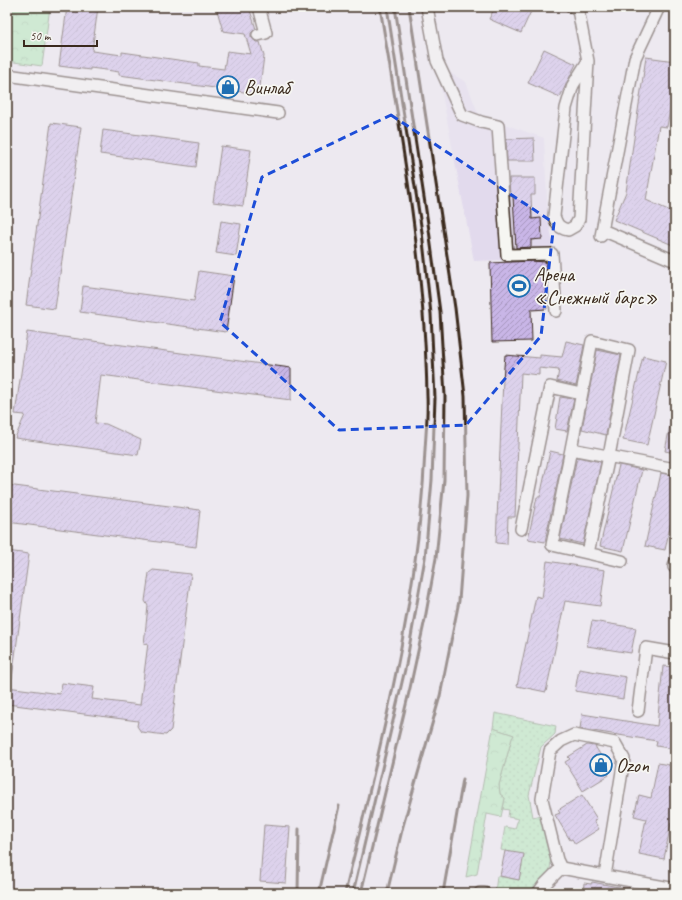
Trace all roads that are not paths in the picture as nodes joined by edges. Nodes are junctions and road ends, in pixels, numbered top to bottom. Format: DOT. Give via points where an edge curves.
graph roads {
  1 [pos="259,7"];
  2 [pos="427,7"];
  3 [pos="572,7"];
  4 [pos="659,7"];
  5 [pos="258,35"];
  6 [pos="588,61"];
  7 [pos="7,75"];
  8 [pos="278,113"];
  9 [pos="675,261"];
  10 [pos="556,311"];
  11 [pos="581,394"];
  12 [pos="571,449"];
  13 [pos="609,456"];
  14 [pos="675,469"];
  15 [pos="521,529"];
  16 [pos="588,553"];
  17 [pos="622,561"];
  18 [pos="675,653"];
  19 [pos="638,711"];
  20 [pos="561,868"];
  21 [pos="605,876"];
  22 [pos="675,891"];
  23 [pos="480,893"];
  24 [pos="484,893"];
  25 [pos="538,893"];
  1 -- 5 [label="lane" via="266,33"];
  2 -- 10 [label="lane" via="438,61 462,115 498,126 507,255 552,254"];
  3 -- 6 [label="lane" via="578,10"];
  4 -- 9 [label="lane" via="635,58 604,234"];
  6 -- 6 [label="lane" via="579,219 575,226 568,230 557,225 554,216 566,108 573,85"];
  7 -- 8 [label="lane"];
  11 -- 12 [label="lane"];
  11 -- 13 [label="lane" via="592,341 629,350"];
  11 -- 15 [label="lane" via="550,387"];
  12 -- 13 [label="lane"];
  12 -- 16 [label="lane" via="552,545"];
  13 -- 14 [label="lane"];
  13 -- 16 [label="lane"];
  16 -- 17 [label="lane"];
  18 -- 19 [label="lane" via="646,648"];
  20 -- 21 [label="lane"];
  20 -- 21 [label="lane" via="542,799 550,751 561,741 574,735 615,743 624,759"];
  20 -- 25 [label="lane"];
  21 -- 22 [label="lane"];
  23 -- 24 [label="lane"];
}
